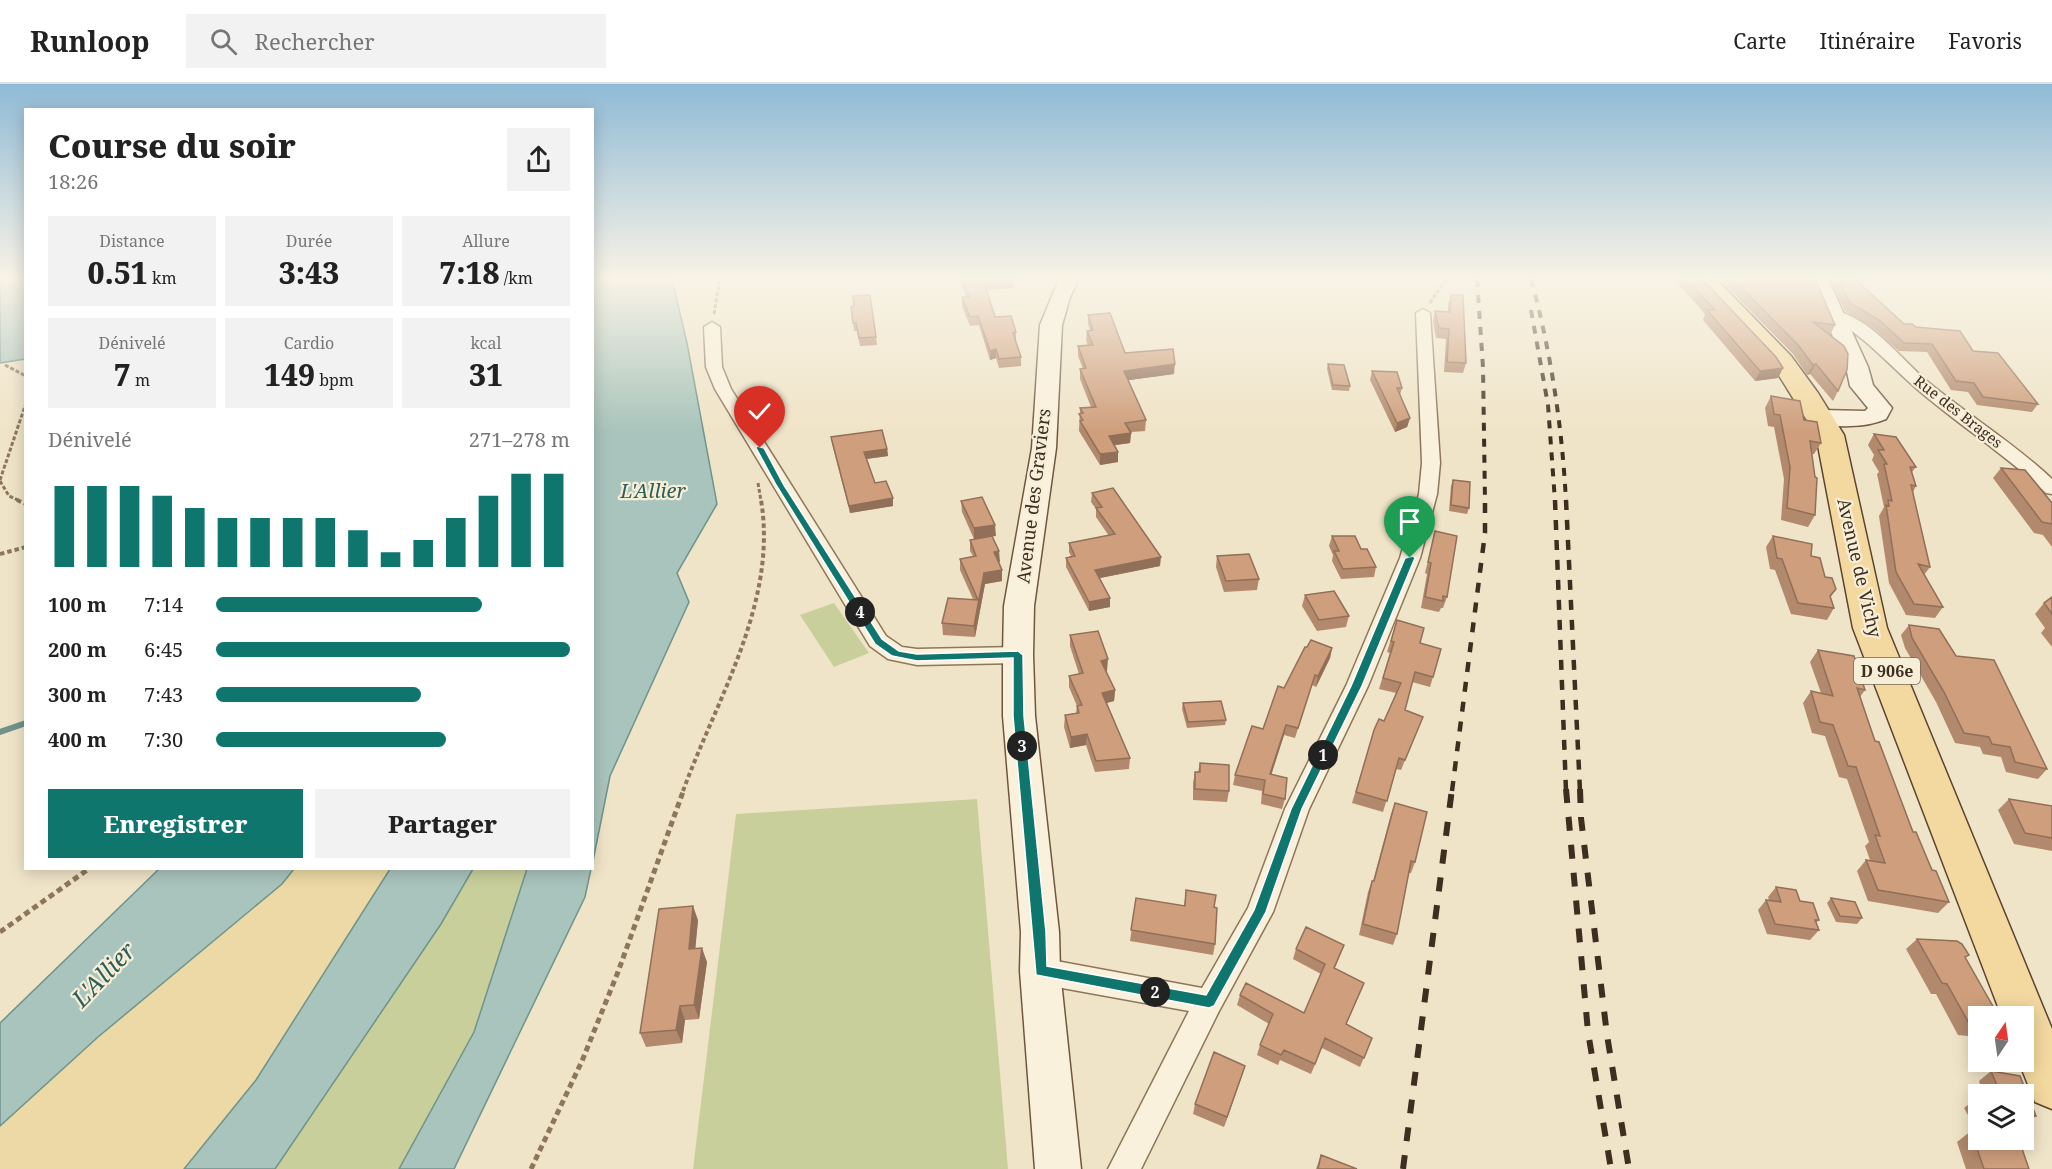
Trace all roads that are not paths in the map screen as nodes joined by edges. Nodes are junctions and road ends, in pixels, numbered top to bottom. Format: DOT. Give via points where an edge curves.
graph roads {
  1 [pos="712,330"];
  2 [pos="1051,330"];
  3 [pos="1424,330"];
  4 [pos="1752,330"];
  5 [pos="1841,330"];
  6 [pos="1860,330"];
  7 [pos="1821,417"];
  8 [pos="2052,489"];
  9 [pos="1018,655"];
  10 [pos="1040,971"];
  11 [pos="1209,1002"];
  12 [pos="2052,1086"];
  13 [pos="1058,1169"];
  14 [pos="1124,1169"];
  1 -- 9 [label="street" via="714,367 723,389 878,641 896,654 917,657"];
  2 -- 9 [label="street, Avenue des Graviers" via="1044,448 1019,606"];
  3 -- 11 [label="street" via="1431,463 1428,494 1410,558 1357,686 1297,809 1260,912"];
  4 -- 7 [label="main road, Avenue de Vichy / D 906e" via="1782,361"];
  5 -- 7 [label="street" via="1862,386 1880,408 1878,414 1868,418"];
  6 -- 8 [label="street, Rue des Brages" via="1924,387 2018,458"];
  7 -- 12 [label="main road, Avenue de Vichy / D 906e" via="1830,435 1870,628"];
  9 -- 10 [label="street, Avenue des Graviers" via="1018,716 1010,798 1017,890"];
  10 -- 11 [label="street"];
  10 -- 13 [label="street, Avenue des Graviers"];
  11 -- 14 [label="street"];
}
